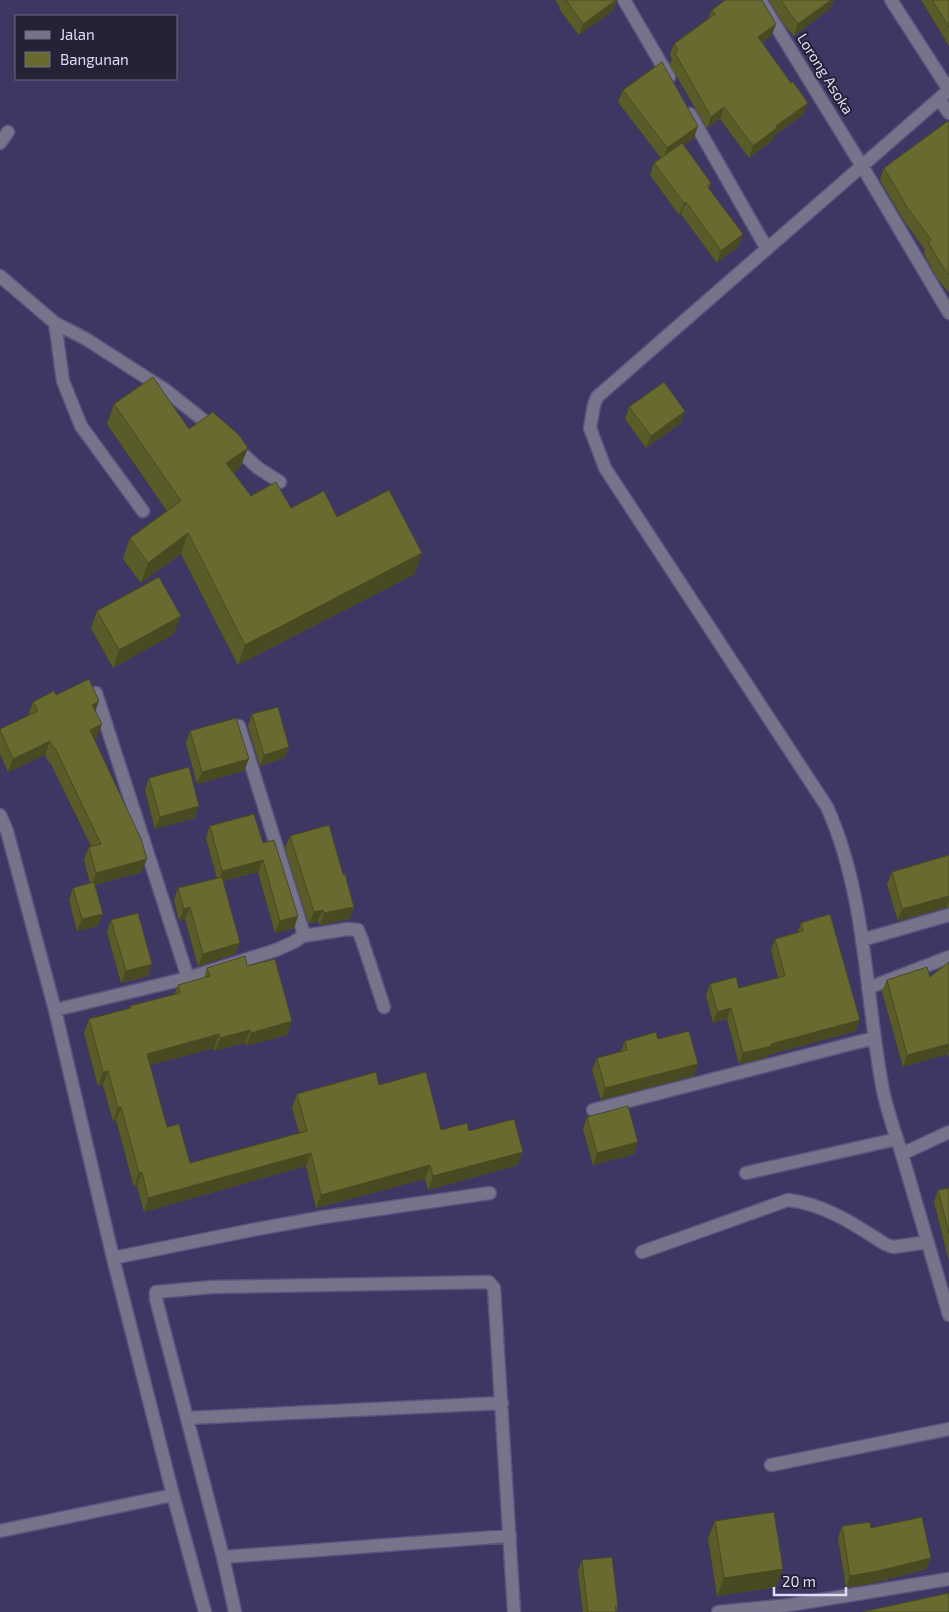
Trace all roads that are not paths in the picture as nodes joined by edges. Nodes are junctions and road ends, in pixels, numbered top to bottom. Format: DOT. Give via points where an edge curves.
graph roads {
  1 [pos="624,0"];
  2 [pos="760,0"];
  3 [pos="891,0"];
  4 [pos="674,86"];
  5 [pos="945,93"];
  6 [pos="683,103"];
  7 [pos="949,114"];
  8 [pos="8,132"];
  9 [pos="0,143"];
  10 [pos="862,166"];
  11 [pos="767,248"];
  12 [pos="0,276"];
  13 [pos="949,313"];
  14 [pos="56,323"];
  15 [pos="280,482"];
  16 [pos="143,511"];
  17 [pos="96,693"];
  18 [pos="240,726"];
  19 [pos="0,815"];
  20 [pos="949,916"];
  21 [pos="303,936"];
  22 [pos="862,940"];
  23 [pos="949,957"];
  24 [pos="188,978"];
  25 [pos="868,988"];
  26 [pos="384,1007"];
  27 [pos="55,1010"];
  28 [pos="874,1038"];
  29 [pos="593,1110"];
  30 [pos="949,1132"];
  31 [pos="897,1139"];
  32 [pos="902,1154"];
  33 [pos="746,1173"];
  34 [pos="490,1192"];
  35 [pos="928,1242"];
  36 [pos="642,1252"];
  37 [pos="113,1258"];
  38 [pos="949,1315"];
  39 [pos="502,1403"];
  40 [pos="188,1418"];
  41 [pos="949,1428"];
  42 [pos="771,1465"];
  43 [pos="173,1495"];
  44 [pos="0,1531"];
  45 [pos="510,1536"];
  46 [pos="224,1557"];
  47 [pos="949,1579"];
  48 [pos="791,1609"];
  49 [pos="205,1612"];
  50 [pos="235,1612"];
  51 [pos="514,1612"];
  52 [pos="718,1612"];
  1 -- 4 [label="street"];
  2 -- 10 [label="street, Lorong Asoka"];
  3 -- 5 [label="street"];
  5 -- 7 [label="street"];
  5 -- 10 [label="street"];
  6 -- 11 [label="street"];
  8 -- 9 [label="street"];
  10 -- 11 [label="street"];
  10 -- 13 [label="street, Lorong Asoka"];
  11 -- 22 [label="street" via="597,397 590,428 605,468 827,807 850,872"];
  12 -- 14 [label="street"];
  14 -- 15 [label="street" via="164,389 204,419 258,468"];
  14 -- 16 [label="street" via="63,381 81,426"];
  17 -- 24 [label="street"];
  18 -- 21 [label="street"];
  19 -- 27 [label="street"];
  20 -- 22 [label="street"];
  21 -- 24 [label="street" via="276,950"];
  21 -- 26 [label="street" via="348,928 358,930"];
  22 -- 25 [label="street"];
  23 -- 25 [label="street"];
  24 -- 27 [label="street"];
  25 -- 28 [label="street"];
  27 -- 37 [label="street"];
  28 -- 29 [label="street"];
  28 -- 31 [label="street" via="882,1088"];
  30 -- 32 [label="street"];
  31 -- 32 [label="street"];
  31 -- 33 [label="street"];
  32 -- 35 [label="street"];
  34 -- 37 [label="street" via="324,1217"];
  35 -- 36 [label="street" via="893,1248 840,1215 788,1200"];
  35 -- 38 [label="street"];
  37 -- 43 [label="street"];
  39 -- 40 [label="street"];
  39 -- 40 [label="street" via="494,1288 489,1282 212,1287 157,1291 156,1299"];
  39 -- 45 [label="street"];
  40 -- 46 [label="street"];
  41 -- 42 [label="street"];
  43 -- 44 [label="street"];
  43 -- 49 [label="street"];
  45 -- 46 [label="street"];
  45 -- 51 [label="street"];
  46 -- 50 [label="street"];
  47 -- 48 [label="street"];
  48 -- 52 [label="street"];
}
